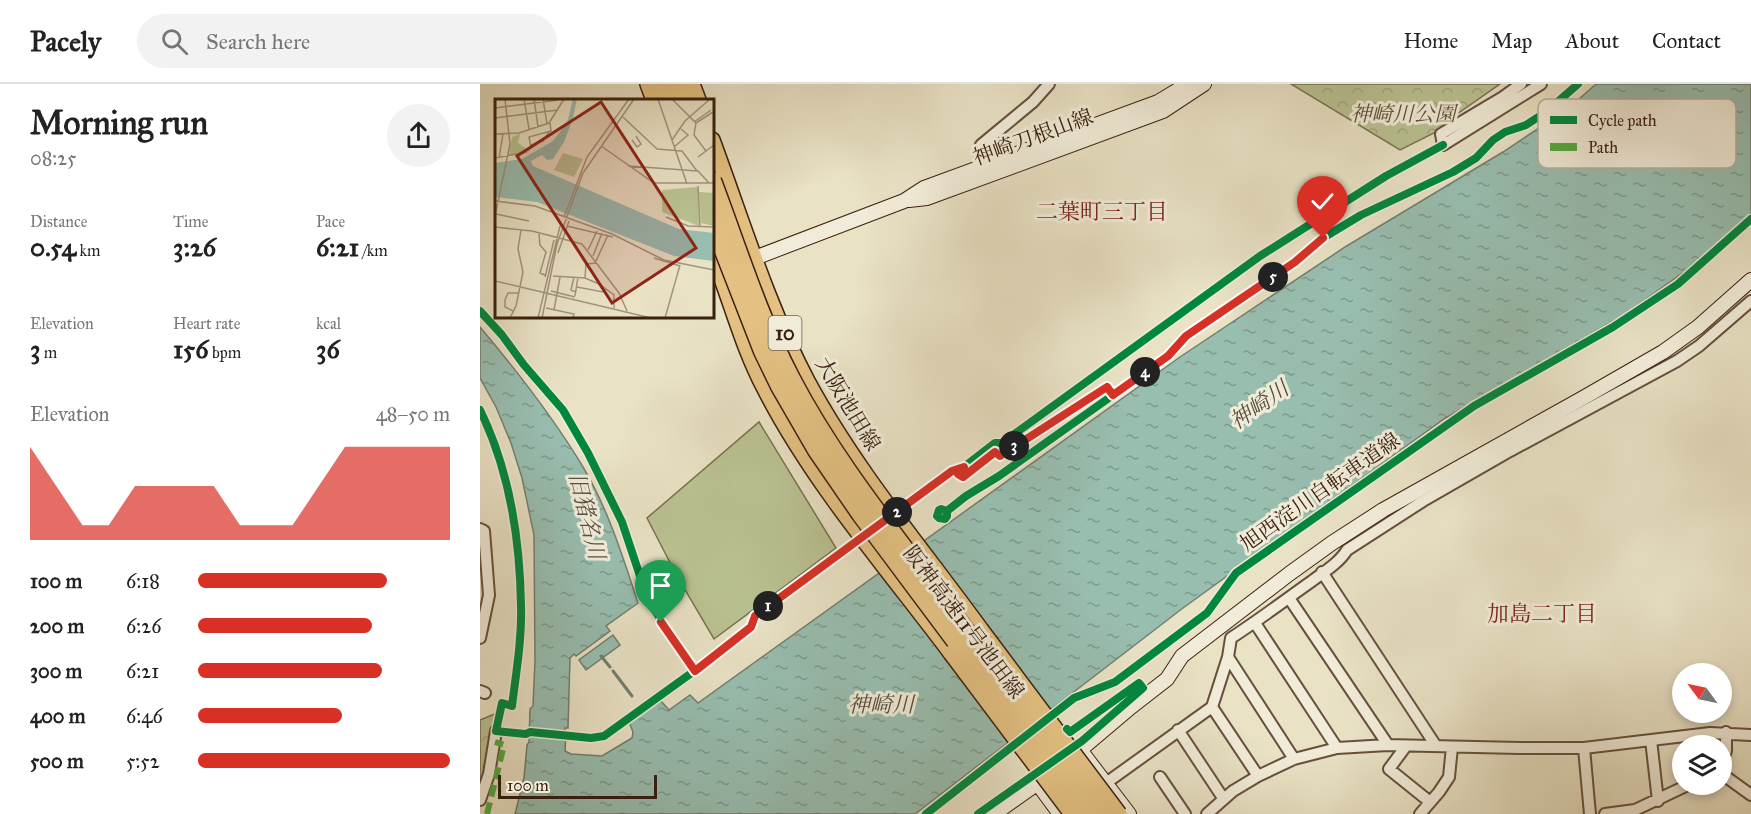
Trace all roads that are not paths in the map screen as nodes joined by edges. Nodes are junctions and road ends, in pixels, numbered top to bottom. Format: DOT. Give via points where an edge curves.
graph roads {
  1 [pos="648,84"];
  2 [pos="663,84"];
  3 [pos="677,84"];
  4 [pos="692,84"];
  5 [pos="1049,84"];
  6 [pos="1188,84"];
  7 [pos="1204,84"];
  8 [pos="1521,84"];
  9 [pos="1541,84"];
  10 [pos="654,99"];
  11 [pos="669,99"];
  12 [pos="683,99"];
  13 [pos="698,99"];
  14 [pos="714,145"];
  15 [pos="985,172"];
  16 [pos="714,186"];
  17 [pos="714,225"];
  18 [pos="755,257"];
  19 [pos="714,258"];
  20 [pos="720,271"];
  21 [pos="1751,280"];
  22 [pos="1751,301"];
  23 [pos="480,529"];
  24 [pos="1322,572"];
  25 [pos="1289,598"];
  26 [pos="1255,623"];
  27 [pos="480,638"];
  28 [pos="1228,657"];
  29 [pos="1212,707"];
  30 [pos="1178,730"];
  31 [pos="496,731"];
  32 [pos="1726,732"];
  33 [pos="1751,735"];
  34 [pos="1651,740"];
  35 [pos="1388,745"];
  36 [pos="1406,746"];
  37 [pos="1436,746"];
  38 [pos="1452,747"];
  39 [pos="1337,748"];
  40 [pos="1584,748"];
  41 [pos="1080,751"];
  42 [pos="1294,759"];
  43 [pos="1258,776"];
  44 [pos="1160,777"];
  45 [pos="1732,781"];
  46 [pos="1106,783"];
  47 [pos="1038,784"];
  48 [pos="1672,794"];
  49 [pos="1751,795"];
  50 [pos="1223,798"];
  51 [pos="480,800"];
  52 [pos="1658,801"];
  53 [pos="1431,802"];
  54 [pos="1636,812"];
  55 [pos="994,814"];
  56 [pos="1060,814"];
  57 [pos="1072,814"];
  58 [pos="1085,814"];
  59 [pos="1102,814"];
  60 [pos="1119,814"];
  61 [pos="1129,814"];
  62 [pos="1185,814"];
  63 [pos="1207,814"];
  64 [pos="1420,814"];
  65 [pos="1590,814"];
  66 [pos="1605,814"];
  1 -- 10 [label="main road"];
  2 -- 11 [label="highway"];
  3 -- 12 [label="highway"];
  4 -- 13 [label="main road"];
  5 -- 15 [label="street" via="981,145"];
  6 -- 15 [label="street, 神崎刀根山線" via="1158,102"];
  7 -- 15 [label="street, 神崎刀根山線" via="1163,111"];
  8 -- 9 [label="street" via="1441,134 1443,145"];
  14 -- 18 [label="main road, 大阪池田線 / 10"];
  15 -- 18 [label="street, 神崎刀根山線" via="924,188 904,201"];
  16 -- 59 [label="highway, 阪神高速11号池田線, bridge" via="761,314 790,378 827,442"];
  17 -- 58 [label="highway, 阪神高速11号池田線, bridge" via="763,351 817,450"];
  18 -- 20 [label="street, 神崎刀根山線"];
  18 -- 60 [label="main road, 大阪池田線 / 10, bridge" via="807,380 862,469"];
  19 -- 20 [label="main road, 10"];
  20 -- 57 [label="main road, 10, bridge" via="746,350 787,429 871,548"];
  21 -- 41 [label="street" via="1663,352 1383,510 1332,543 1182,656 1167,679"];
  22 -- 24 [label="street" via="1677,361 1423,501 1347,550"];
  23 -- 27 [label="street" via="484,531 489,596"];
  24 -- 25 [label="street"];
  24 -- 37 [label="street"];
  25 -- 26 [label="street"];
  25 -- 35 [label="street"];
  26 -- 28 [label="street" via="1231,638"];
  26 -- 39 [label="street"];
  28 -- 29 [label="street"];
  28 -- 42 [label="street"];
  29 -- 30 [label="street"];
  29 -- 43 [label="street"];
  30 -- 46 [label="street"];
  30 -- 50 [label="street"];
  31 -- 51 [label="street"];
  32 -- 33 [label="street"];
  32 -- 34 [label="street"];
  34 -- 40 [label="street"];
  34 -- 52 [label="street"];
  35 -- 36 [label="street"];
  35 -- 39 [label="street"];
  36 -- 37 [label="street"];
  36 -- 53 [label="street" via="1389,769"];
  37 -- 38 [label="street"];
  38 -- 40 [label="street"];
  38 -- 53 [label="street" via="1449,777"];
  39 -- 42 [label="street"];
  40 -- 65 [label="street"];
  41 -- 46 [label="street"];
  41 -- 47 [label="street"];
  42 -- 43 [label="street"];
  43 -- 50 [label="street"];
  44 -- 62 [label="street"];
  45 -- 49 [label="street"];
  46 -- 61 [label="street"];
  47 -- 55 [label="street"];
  47 -- 56 [label="street"];
  48 -- 52 [label="street"];
  50 -- 63 [label="street"];
  52 -- 54 [label="street"];
  53 -- 64 [label="street"];
  54 -- 66 [label="street"];
}
